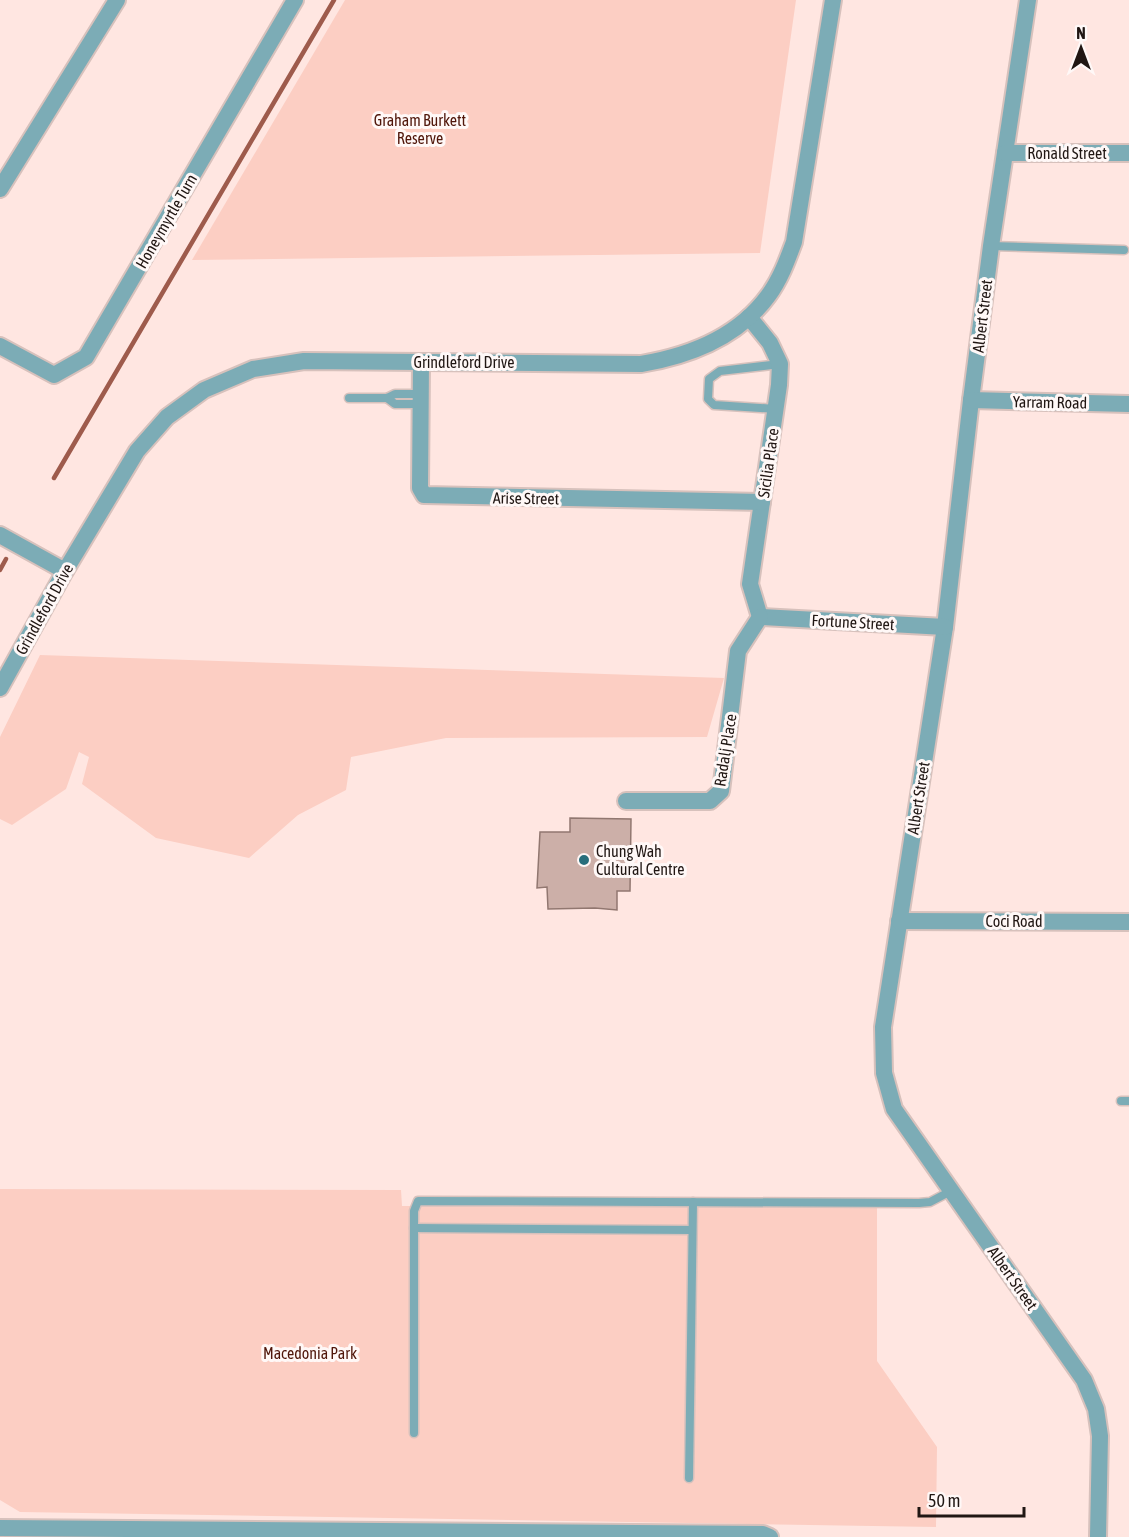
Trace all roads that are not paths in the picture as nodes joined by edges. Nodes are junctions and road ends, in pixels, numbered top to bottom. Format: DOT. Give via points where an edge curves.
graph roads {
  1 [pos="117,0"];
  2 [pos="295,0"];
  3 [pos="833,0"];
  4 [pos="1028,0"];
  5 [pos="1005,153"];
  6 [pos="1129,153"];
  7 [pos="0,189"];
  8 [pos="991,246"];
  9 [pos="1124,250"];
  10 [pos="749,317"];
  11 [pos="0,346"];
  12 [pos="421,362"];
  13 [pos="780,364"];
  14 [pos="349,398"];
  15 [pos="421,399"];
  16 [pos="971,400"];
  17 [pos="1129,404"];
  18 [pos="776,409"];
  19 [pos="762,502"];
  20 [pos="0,534"];
  21 [pos="65,571"];
  22 [pos="760,617"];
  23 [pos="945,627"];
  24 [pos="0,688"];
  25 [pos="626,801"];
  26 [pos="899,921"];
  27 [pos="1129,922"];
  28 [pos="951,1191"];
  29 [pos="693,1202"];
  30 [pos="414,1228"];
  31 [pos="692,1230"];
  32 [pos="414,1433"];
  33 [pos="689,1478"];
  34 [pos="0,1528"];
  35 [pos="455,1534"];
  36 [pos="766,1536"];
  37 [pos="1098,1537"];
  1 -- 7 [label="street"];
  2 -- 11 [label="street, Honeymyrtle Turn" via="86,357 54,375"];
  3 -- 10 [label="street, Grindleford Drive" via="794,242 768,297"];
  4 -- 5 [label="street, Albert Street"];
  5 -- 6 [label="street, Ronald Street"];
  5 -- 8 [label="street, Albert Street"];
  8 -- 9 [label="lane"];
  8 -- 16 [label="street, Albert Street"];
  10 -- 12 [label="street, Grindleford Drive" via="699,349 641,364"];
  10 -- 13 [label="street" via="770,343"];
  12 -- 15 [label="street, Arise Street"];
  12 -- 21 [label="street, Grindleford Drive" via="304,362 253,369 204,390 166,417 137,451"];
  13 -- 18 [label="street, Sicilia Place"];
  13 -- 18 [label="lane" via="720,371 709,380 708,399 714,405"];
  14 -- 15 [label="lane" via="387,398 395,394"];
  15 -- 19 [label="street, Arise Street" via="420,488 424,495"];
  16 -- 17 [label="street, Yarram Road"];
  16 -- 23 [label="street, Albert Street"];
  18 -- 19 [label="street, Sicilia Place"];
  19 -- 22 [label="street, Sicilia Place" via="750,584"];
  20 -- 21 [label="street"];
  21 -- 24 [label="street, Grindleford Drive"];
  22 -- 23 [label="street, Fortune Street"];
  22 -- 25 [label="street, Radalj Place" via="738,651 721,791 710,801"];
  23 -- 26 [label="street, Albert Street"];
  26 -- 27 [label="street, Coci Road"];
  26 -- 28 [label="street, Albert Street" via="883,1027 884,1072 894,1109"];
  28 -- 29 [label="lane" via="919,1203"];
  28 -- 37 [label="street, Albert Street" via="1090,1393 1100,1436"];
  29 -- 30 [label="lane" via="423,1200 416,1204"];
  29 -- 31 [label="lane"];
  30 -- 31 [label="lane"];
  30 -- 32 [label="lane"];
  31 -- 33 [label="lane"];
  34 -- 35 [label="street"];
  35 -- 36 [label="street"];
}
